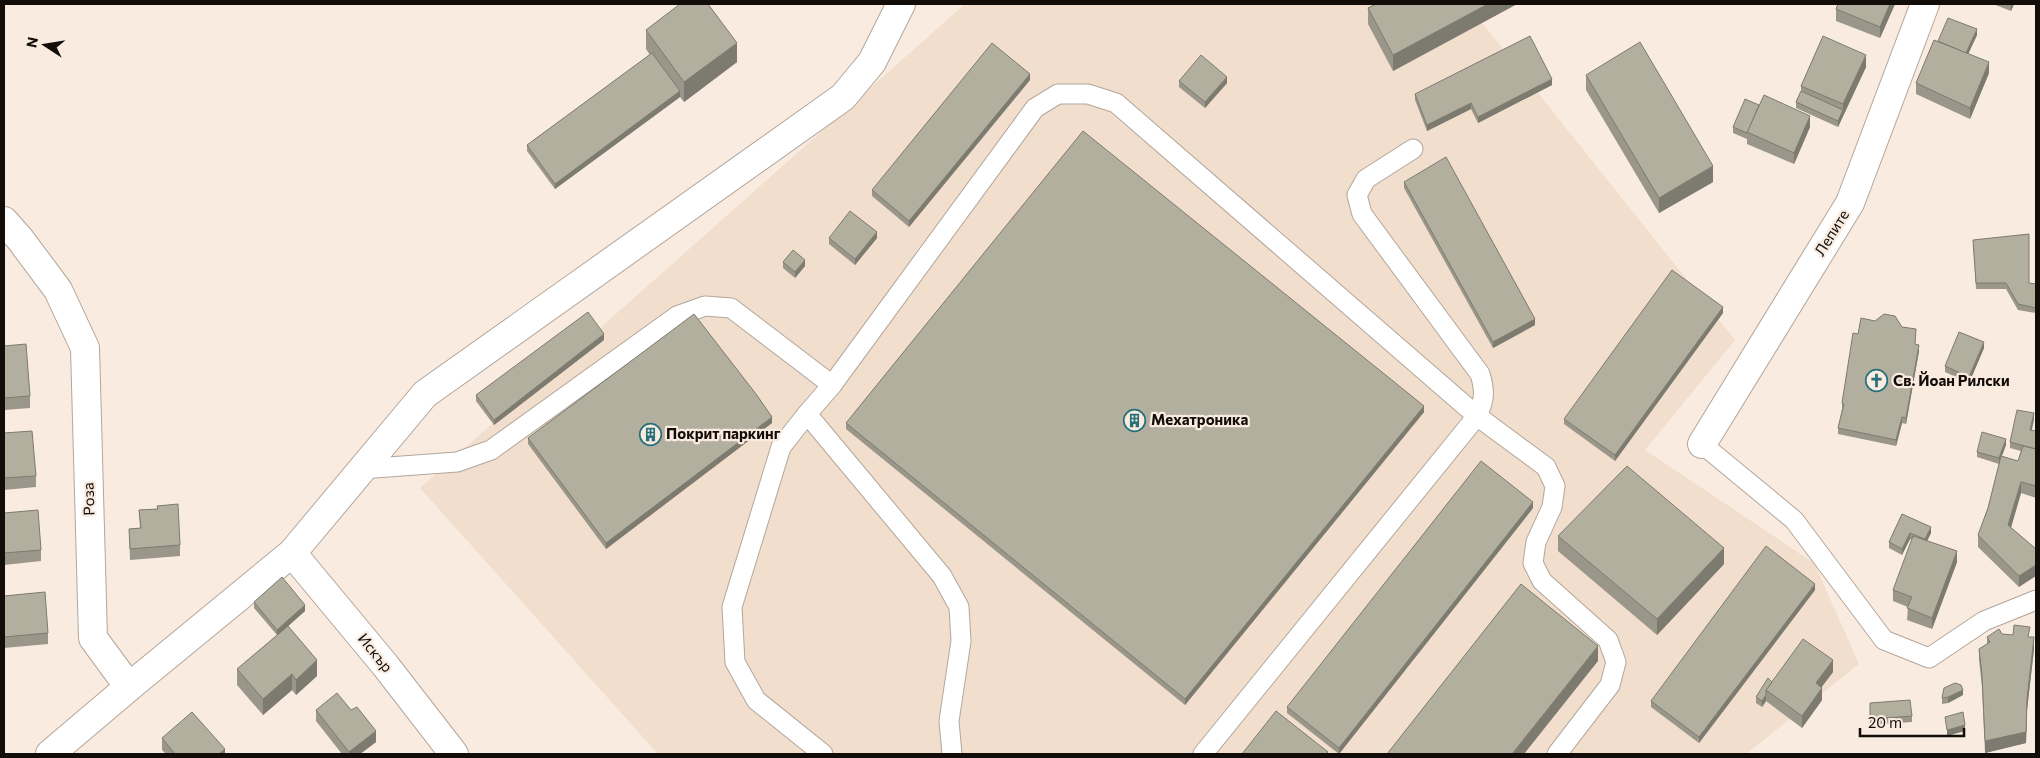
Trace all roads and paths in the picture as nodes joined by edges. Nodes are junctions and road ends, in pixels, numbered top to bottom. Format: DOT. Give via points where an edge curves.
graph roads {
  1 [pos="901,4"];
  2 [pos="1925,4"];
  3 [pos="1413,150"];
  4 [pos="4,221"];
  5 [pos="832,385"];
  6 [pos="807,414"];
  7 [pos="1477,416"];
  8 [pos="1702,444"];
  9 [pos="361,469"];
  10 [pos="292,554"];
  11 [pos="2036,600"];
  12 [pos="129,686"];
  13 [pos="50,754"];
  14 [pos="454,754"];
  15 [pos="823,754"];
  16 [pos="952,754"];
  17 [pos="1202,754"];
  18 [pos="1557,754"];
  1 -- 9 [label="street" via="872,62 843,97 425,394"];
  2 -- 8 [label="street, Лепите" via="1850,204"];
  3 -- 7 [label="lane" via="1366,179 1357,195 1362,214 1480,374 1485,389 1484,402"];
  4 -- 12 [label="street, Роза" via="58,290 85,348 93,638"];
  5 -- 6 [label="lane"];
  5 -- 7 [label="lane" via="1035,108 1058,94 1088,94 1116,104"];
  5 -- 9 [label="lane" via="731,308 705,306 677,316 491,450 457,462"];
  6 -- 15 [label="lane" via="781,447 732,607 735,662 756,700"];
  6 -- 16 [label="lane" via="942,576 959,607 961,641 949,721"];
  7 -- 17 [label="lane"];
  7 -- 18 [label="lane" via="1546,467 1555,486 1552,506 1536,542 1533,563 1542,581 1608,640 1616,662 1610,685"];
  8 -- 11 [label="lane" via="1794,520 1884,640 1929,658 1984,621"];
  9 -- 10 [label="street"];
  10 -- 12 [label="street"];
  10 -- 14 [label="street, Искър" via="386,665"];
  12 -- 13 [label="street"];
}
